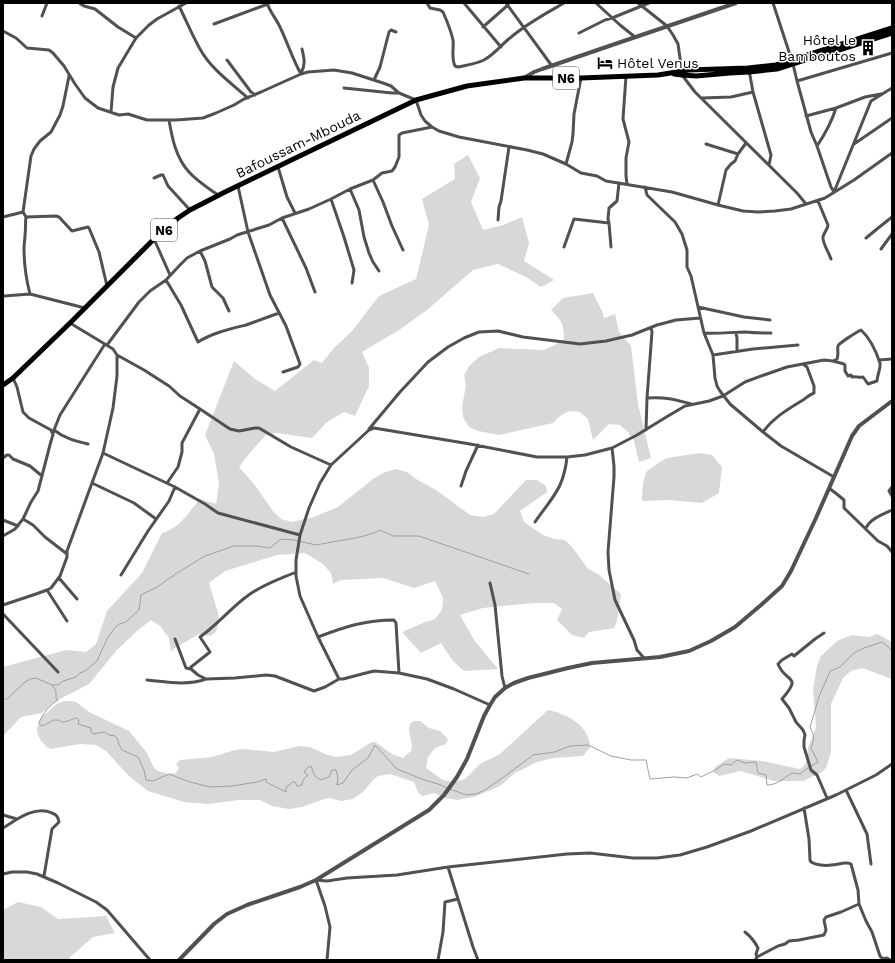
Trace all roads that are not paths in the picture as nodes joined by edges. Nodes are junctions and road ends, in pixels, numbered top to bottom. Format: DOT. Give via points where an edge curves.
graph roads {
  1 [pos="47,3"];
  2 [pos="79,3"];
  3 [pos="185,3"];
  4 [pos="427,3"];
  5 [pos="464,3"];
  6 [pos="564,3"];
  7 [pos="596,3"];
  8 [pos="638,3"];
  9 [pos="650,3"];
  10 [pos="736,3"];
  11 [pos="773,3"];
  12 [pos="267,4"];
  13 [pos="507,4"];
  14 [pos="179,6"];
  15 [pos="641,6"];
  16 [pos="42,16"];
  17 [pos="612,18"];
  18 [pos="214,24"];
  19 [pos="667,26"];
  20 [pos="483,27"];
  21 [pos="524,28"];
  22 [pos="892,28"];
  23 [pos="3,31"];
  24 [pos="396,32"];
  25 [pos="579,33"];
  26 [pos="892,33"];
  27 [pos="635,37"];
  28 [pos="136,38"];
  29 [pos="862,40"];
  30 [pos="501,47"];
  31 [pos="302,49"];
  32 [pos="892,53"];
  33 [pos="227,60"];
  34 [pos="792,62"];
  35 [pos="552,66"];
  36 [pos="748,70"];
  37 [pos="301,73"];
  38 [pos="682,73"];
  39 [pos="69,75"];
  40 [pos="626,76"];
  41 [pos="524,78"];
  42 [pos="580,78"];
  43 [pos="374,80"];
  44 [pos="797,81"];
  45 [pos="344,88"];
  46 [pos="892,88"];
  47 [pos="753,92"];
  48 [pos="399,93"];
  49 [pos="883,94"];
  50 [pos="255,95"];
  51 [pos="248,98"];
  52 [pos="702,98"];
  53 [pos="416,100"];
  54 [pos="836,108"];
  55 [pos="111,112"];
  56 [pos="806,116"];
  57 [pos="892,118"];
  58 [pos="169,120"];
  59 [pos="432,127"];
  60 [pos="746,143"];
  61 [pos="706,144"];
  62 [pos="853,145"];
  63 [pos="817,146"];
  64 [pos="509,147"];
  65 [pos="892,153"];
  66 [pos="738,154"];
  67 [pos="566,164"];
  68 [pos="769,165"];
  69 [pos="278,167"];
  70 [pos="154,178"];
  71 [pos="373,180"];
  72 [pos="619,183"];
  73 [pos="627,184"];
  74 [pos="238,186"];
  75 [pos="646,187"];
  76 [pos="350,189"];
  77 [pos="834,192"];
  78 [pos="218,195"];
  79 [pos="331,199"];
  80 [pos="818,201"];
  81 [pos="806,204"];
  82 [pos="718,205"];
  83 [pos="190,210"];
  84 [pos="23,212"];
  85 [pos="295,213"];
  86 [pos="3,217"];
  87 [pos="26,217"];
  88 [pos="892,217"];
  89 [pos="282,218"];
  90 [pos="498,220"];
  91 [pos="609,223"];
  92 [pos="248,232"];
  93 [pos="892,234"];
  94 [pos="866,238"];
  95 [pos="154,239"];
  96 [pos="564,247"];
  97 [pos="611,247"];
  98 [pos="881,249"];
  99 [pos="403,250"];
  100 [pos="200,251"];
  101 [pos="831,259"];
  102 [pos="379,271"];
  103 [pos="170,275"];
  104 [pos="166,280"];
  105 [pos="352,283"];
  106 [pos="107,286"];
  107 [pos="315,292"];
  108 [pos="30,294"];
  109 [pos="4,296"];
  110 [pos="698,307"];
  111 [pos="85,308"];
  112 [pos="229,311"];
  113 [pos="279,313"];
  114 [pos="700,318"];
  115 [pos="770,320"];
  116 [pos="70,323"];
  117 [pos="651,330"];
  118 [pos="704,333"];
  119 [pos="736,333"];
  120 [pos="771,333"];
  121 [pos="106,345"];
  122 [pos="798,345"];
  123 [pos="737,351"];
  124 [pos="713,354"];
  125 [pos="117,355"];
  126 [pos="892,359"];
  127 [pos="879,360"];
  128 [pos="833,361"];
  129 [pos="803,364"];
  130 [pos="283,372"];
  131 [pos="13,378"];
  132 [pos="3,385"];
  133 [pos="723,396"];
  134 [pos="647,398"];
  135 [pos="892,401"];
  136 [pos="692,404"];
  137 [pos="200,409"];
  138 [pos="54,430"];
  139 [pos="369,430"];
  140 [pos="646,430"];
  141 [pos="763,432"];
  142 [pos="53,435"];
  143 [pos="88,444"];
  144 [pos="478,445"];
  145 [pos="612,448"];
  146 [pos="103,453"];
  147 [pos="567,457"];
  148 [pos="3,458"];
  149 [pos="332,465"];
  150 [pos="42,476"];
  151 [pos="834,477"];
  152 [pos="92,483"];
  153 [pos="167,483"];
  154 [pos="461,486"];
  155 [pos="175,487"];
  156 [pos="892,487"];
  157 [pos="829,488"];
  158 [pos="892,496"];
  159 [pos="892,510"];
  160 [pos="23,519"];
  161 [pos="156,519"];
  162 [pos="3,520"];
  163 [pos="535,522"];
  164 [pos="18,526"];
  165 [pos="866,528"];
  166 [pos="300,535"];
  167 [pos="3,536"];
  168 [pos="892,552"];
  169 [pos="67,554"];
  170 [pos="296,572"];
  171 [pos="121,575"];
  172 [pos="59,578"];
  173 [pos="490,583"];
  174 [pos="47,590"];
  175 [pos="77,599"];
  176 [pos="3,605"];
  177 [pos="3,614"];
  178 [pos="67,621"];
  179 [pos="824,634"];
  180 [pos="318,637"];
  181 [pos="175,640"];
  182 [pos="644,658"];
  183 [pos="191,669"];
  184 [pos="58,672"];
  185 [pos="399,674"];
  186 [pos="206,679"];
  187 [pos="339,679"];
  188 [pos="147,680"];
  189 [pos="504,688"];
  190 [pos="490,705"];
  191 [pos="892,764"];
  192 [pos="846,790"];
  193 [pos="827,798"];
  194 [pos="804,808"];
  195 [pos="3,815"];
  196 [pos="17,819"];
  197 [pos="3,828"];
  198 [pos="871,864"];
  199 [pos="448,867"];
  200 [pos="3,875"];
  201 [pos="44,876"];
  202 [pos="316,880"];
  203 [pos="458,899"];
  204 [pos="860,904"];
  205 [pos="745,932"];
  206 [pos="756,959"];
  207 [pos="150,960"];
  208 [pos="179,960"];
  209 [pos="327,960"];
  210 [pos="438,960"];
  211 [pos="478,960"];
  212 [pos="890,960"];
  1 -- 16 [label="street"];
  2 -- 28 [label="street" via="95,9"];
  3 -- 14 [label="street"];
  4 -- 30 [label="street" via="428,7 443,12 452,35 453,61 456,67 483,61"];
  5 -- 20 [label="street"];
  6 -- 21 [label="street"];
  7 -- 17 [label="street"];
  8 -- 15 [label="street"];
  9 -- 15 [label="street"];
  10 -- 19 [label="street"];
  11 -- 34 [label="street"];
  12 -- 18 [label="street"];
  12 -- 37 [label="street"];
  13 -- 20 [label="street"];
  13 -- 21 [label="street"];
  14 -- 28 [label="street" via="145,28"];
  14 -- 51 [label="street" via="206,58 223,77"];
  15 -- 17 [label="street"];
  15 -- 19 [label="street"];
  17 -- 25 [label="street"];
  17 -- 27 [label="street"];
  19 -- 27 [label="street"];
  19 -- 38 [label="street" via="678,44"];
  20 -- 30 [label="street"];
  21 -- 30 [label="street"];
  21 -- 35 [label="street"];
  22 -- 29 [label="highway, Bafoussam-Mbouda / N6"];
  23 -- 39 [label="street" via="27,48 49,50"];
  24 -- 43 [label="street" via="389,32"];
  26 -- 29 [label="highway, Bafoussam-Mbouda / N6"];
  27 -- 35 [label="street"];
  28 -- 55 [label="street" via="118,68"];
  29 -- 34 [label="highway, Bafoussam-Mbouda / N6"];
  31 -- 37 [label="street" via="305,61"];
  32 -- 44 [label="street"];
  33 -- 50 [label="street"];
  34 -- 36 [label="highway, Bafoussam-Mbouda / N6" via="777,69"];
  34 -- 44 [label="street"];
  35 -- 41 [label="street"];
  36 -- 38 [label="highway, Bafoussam-Mbouda / N6" via="696,76"];
  36 -- 47 [label="street"];
  37 -- 43 [label="street" via="334,70"];
  37 -- 50 [label="street"];
  38 -- 40 [label="highway, Bafoussam-Mbouda / N6"];
  38 -- 52 [label="street"];
  39 -- 55 [label="street" via="89,101 98,108"];
  39 -- 84 [label="street" via="60,115 51,132 40,141 31,156"];
  40 -- 42 [label="highway, Bafoussam-Mbouda / N6"];
  40 -- 73 [label="street" via="623,119 629,142 626,158"];
  41 -- 42 [label="highway, Bafoussam-Mbouda / N6"];
  41 -- 53 [label="highway, Bafoussam-Mbouda / N6" via="467,86"];
  42 -- 67 [label="street" via="572,142"];
  43 -- 48 [label="street" via="389,85"];
  44 -- 56 [label="street"];
  45 -- 48 [label="street"];
  46 -- 49 [label="street"];
  47 -- 52 [label="street" via="731,97"];
  47 -- 68 [label="street" via="771,155"];
  48 -- 53 [label="street"];
  49 -- 54 [label="street" via="865,97"];
  49 -- 62 [label="street" via="871,101"];
  50 -- 51 [label="street"];
  51 -- 58 [label="street" via="208,116"];
  52 -- 60 [label="street"];
  53 -- 59 [label="street" via="423,118"];
  53 -- 69 [label="highway, Bafoussam-Mbouda / N6"];
  54 -- 56 [label="street"];
  54 -- 63 [label="street"];
  55 -- 58 [label="street" via="147,120"];
  56 -- 63 [label="street"];
  57 -- 62 [label="street"];
  58 -- 78 [label="street" via="176,150 188,171 196,180"];
  59 -- 64 [label="street" via="460,137"];
  59 -- 71 [label="street" via="399,135 399,157 395,167"];
  60 -- 66 [label="street"];
  60 -- 68 [label="street"];
  61 -- 66 [label="street"];
  62 -- 77 [label="street"];
  63 -- 77 [label="street"];
  64 -- 67 [label="street" via="543,154"];
  64 -- 90 [label="street"];
  65 -- 77 [label="street"];
  66 -- 82 [label="street" via="726,170"];
  67 -- 72 [label="street" via="581,173"];
  68 -- 81 [label="street"];
  69 -- 74 [label="highway, Bafoussam-Mbouda / N6"];
  69 -- 85 [label="street" via="287,198"];
  70 -- 83 [label="street" via="163,175 168,186"];
  71 -- 76 [label="street"];
  71 -- 99 [label="street"];
  72 -- 73 [label="street"];
  72 -- 91 [label="street" via="617,201 609,208"];
  73 -- 75 [label="street"];
  74 -- 78 [label="highway, Bafoussam-Mbouda / N6"];
  74 -- 92 [label="street"];
  75 -- 82 [label="street"];
  75 -- 110 [label="street" via="647,195 675,222 682,234 687,250 686,268 691,276"];
  76 -- 79 [label="street"];
  76 -- 102 [label="street" via="359,210 369,253"];
  77 -- 80 [label="street"];
  78 -- 83 [label="highway, Bafoussam-Mbouda / N6"];
  79 -- 85 [label="street"];
  79 -- 105 [label="street" via="354,270"];
  80 -- 81 [label="street"];
  80 -- 101 [label="street" via="828,224 823,240"];
  81 -- 82 [label="street" via="791,209 758,212"];
  83 -- 95 [label="highway, Bafoussam-Mbouda / N6"];
  84 -- 86 [label="street"];
  84 -- 87 [label="street"];
  85 -- 89 [label="street"];
  87 -- 106 [label="street" via="56,216 72,231 88,227 99,252"];
  87 -- 108 [label="street" via="24,246"];
  88 -- 94 [label="street"];
  89 -- 92 [label="street"];
  89 -- 107 [label="street"];
  91 -- 96 [label="street" via="574,219"];
  91 -- 97 [label="street"];
  92 -- 100 [label="street"];
  92 -- 113 [label="street"];
  93 -- 98 [label="street"];
  95 -- 103 [label="street"];
  95 -- 106 [label="highway, Bafoussam-Mbouda / N6"];
  100 -- 103 [label="street" via="187,258"];
  100 -- 112 [label="street" via="212,286 223,298"];
  103 -- 104 [label="street"];
  104 -- 113 [label="street" via="198,342"];
  104 -- 121 [label="street" via="142,298"];
  106 -- 111 [label="highway, Bafoussam-Mbouda / N6"];
  108 -- 109 [label="street"];
  108 -- 111 [label="street"];
  110 -- 114 [label="street"];
  110 -- 115 [label="street"];
  111 -- 116 [label="highway, Bafoussam-Mbouda / N6"];
  113 -- 130 [label="street" via="300,364"];
  114 -- 117 [label="street" via="676,320 657,325"];
  114 -- 118 [label="street"];
  116 -- 121 [label="street"];
  116 -- 131 [label="highway, Bafoussam-Mbouda / N6"];
  117 -- 134 [label="street"];
  117 -- 139 [label="street" via="606,341 580,344 523,337 498,331 479,332 448,347 428,362"];
  118 -- 119 [label="street"];
  118 -- 124 [label="street"];
  119 -- 120 [label="street"];
  119 -- 123 [label="street"];
  121 -- 125 [label="street"];
  121 -- 138 [label="street" via="60,414"];
  122 -- 123 [label="street"];
  123 -- 124 [label="street"];
  124 -- 133 [label="street" via="717,386"];
  125 -- 137 [label="street" via="169,386"];
  125 -- 146 [label="street" via="117,376"];
  126 -- 127 [label="street"];
  127 -- 128 [label="street" via="881,365 877,381 870,384 863,377 848,376 845,365"];
  127 -- 128 [label="street" via="873,345 861,330 840,342 837,359"];
  128 -- 129 [label="street"];
  129 -- 133 [label="street" via="745,382"];
  129 -- 141 [label="street" via="807,367 814,393 783,413"];
  131 -- 132 [label="highway, Bafoussam-Mbouda / N6"];
  131 -- 142 [label="street" via="22,412 51,430"];
  133 -- 136 [label="street"];
  133 -- 141 [label="street"];
  134 -- 136 [label="street" via="663,397"];
  134 -- 140 [label="street"];
  135 -- 151 [label="street" via="859,426"];
  136 -- 140 [label="street"];
  137 -- 149 [label="street" via="230,430 259,428 291,447"];
  137 -- 153 [label="street" via="182,443 178,466"];
  138 -- 142 [label="street"];
  138 -- 143 [label="street" via="60,435"];
  139 -- 144 [label="street" via="374,428"];
  139 -- 149 [label="street"];
  140 -- 145 [label="street"];
  141 -- 151 [label="street" via="781,446"];
  142 -- 150 [label="street"];
  144 -- 147 [label="street" via="536,457"];
  144 -- 154 [label="street"];
  145 -- 147 [label="street"];
  145 -- 182 [label="street" via="614,477 609,570 615,600 637,650"];
  146 -- 152 [label="street"];
  146 -- 153 [label="street"];
  147 -- 163 [label="street" via="560,486"];
  148 -- 150 [label="street" via="9,455"];
  149 -- 166 [label="street" via="320,483"];
  150 -- 160 [label="street" via="38,492"];
  151 -- 157 [label="street"];
  152 -- 161 [label="street" via="134,503"];
  152 -- 169 [label="street"];
  153 -- 155 [label="street"];
  155 -- 161 [label="street"];
  155 -- 166 [label="street" via="218,513"];
  156 -- 158 [label="street" via="889,492"];
  157 -- 165 [label="street" via="843,499 844,508"];
  157 -- 182 [label="street" via="782,586 735,627 705,644 689,651"];
  159 -- 165 [label="street" via="869,523"];
  160 -- 164 [label="street"];
  160 -- 169 [label="street" via="33,524"];
  161 -- 171 [label="street"];
  162 -- 164 [label="street"];
  164 -- 167 [label="street"];
  165 -- 168 [label="street"];
  166 -- 170 [label="street"];
  169 -- 172 [label="street"];
  170 -- 180 [label="street" via="300,596"];
  170 -- 183 [label="street" via="247,596 200,637 210,652"];
  172 -- 174 [label="street"];
  172 -- 175 [label="street"];
  173 -- 189 [label="street" via="495,605"];
  174 -- 176 [label="street"];
  174 -- 178 [label="street"];
  177 -- 184 [label="street"];
  179 -- 193 [label="street" via="794,656 792,654 778,664 792,681 788,693 782,699 804,733 804,747 811,770 819,778"];
  180 -- 185 [label="street" via="361,623 394,620"];
  180 -- 187 [label="street"];
  181 -- 183 [label="street" via="186,668"];
  182 -- 189 [label="street" via="568,668 528,678"];
  183 -- 186 [label="street"];
  185 -- 187 [label="street" via="374,671"];
  185 -- 190 [label="street" via="427,679"];
  186 -- 187 [label="street" via="275,676 314,691 325,688"];
  186 -- 188 [label="street" via="187,683"];
  189 -- 190 [label="street"];
  190 -- 202 [label="street" via="457,777 429,810"];
  191 -- 192 [label="street"];
  192 -- 193 [label="street"];
  192 -- 198 [label="street" via="864,827"];
  193 -- 194 [label="street"];
  194 -- 199 [label="street" via="751,831 680,855 633,858 590,853 567,854"];
  194 -- 204 [label="street" via="811,862 831,866 851,864"];
  195 -- 196 [label="street"];
  196 -- 197 [label="street"];
  196 -- 201 [label="street" via="25,814 41,811 56,814 58,818 59,822 52,829"];
  199 -- 202 [label="street" via="397,875"];
  199 -- 203 [label="street"];
  200 -- 201 [label="street" via="27,872"];
  201 -- 207 [label="street" via="107,910"];
  202 -- 208 [label="street" via="227,914"];
  202 -- 209 [label="street" via="330,927"];
  203 -- 210 [label="street" via="444,904"];
  203 -- 211 [label="street"];
  204 -- 206 [label="street" via="826,916 824,935 788,941"];
  204 -- 212 [label="street" via="881,958"];
  205 -- 206 [label="street" via="758,948"];
}
